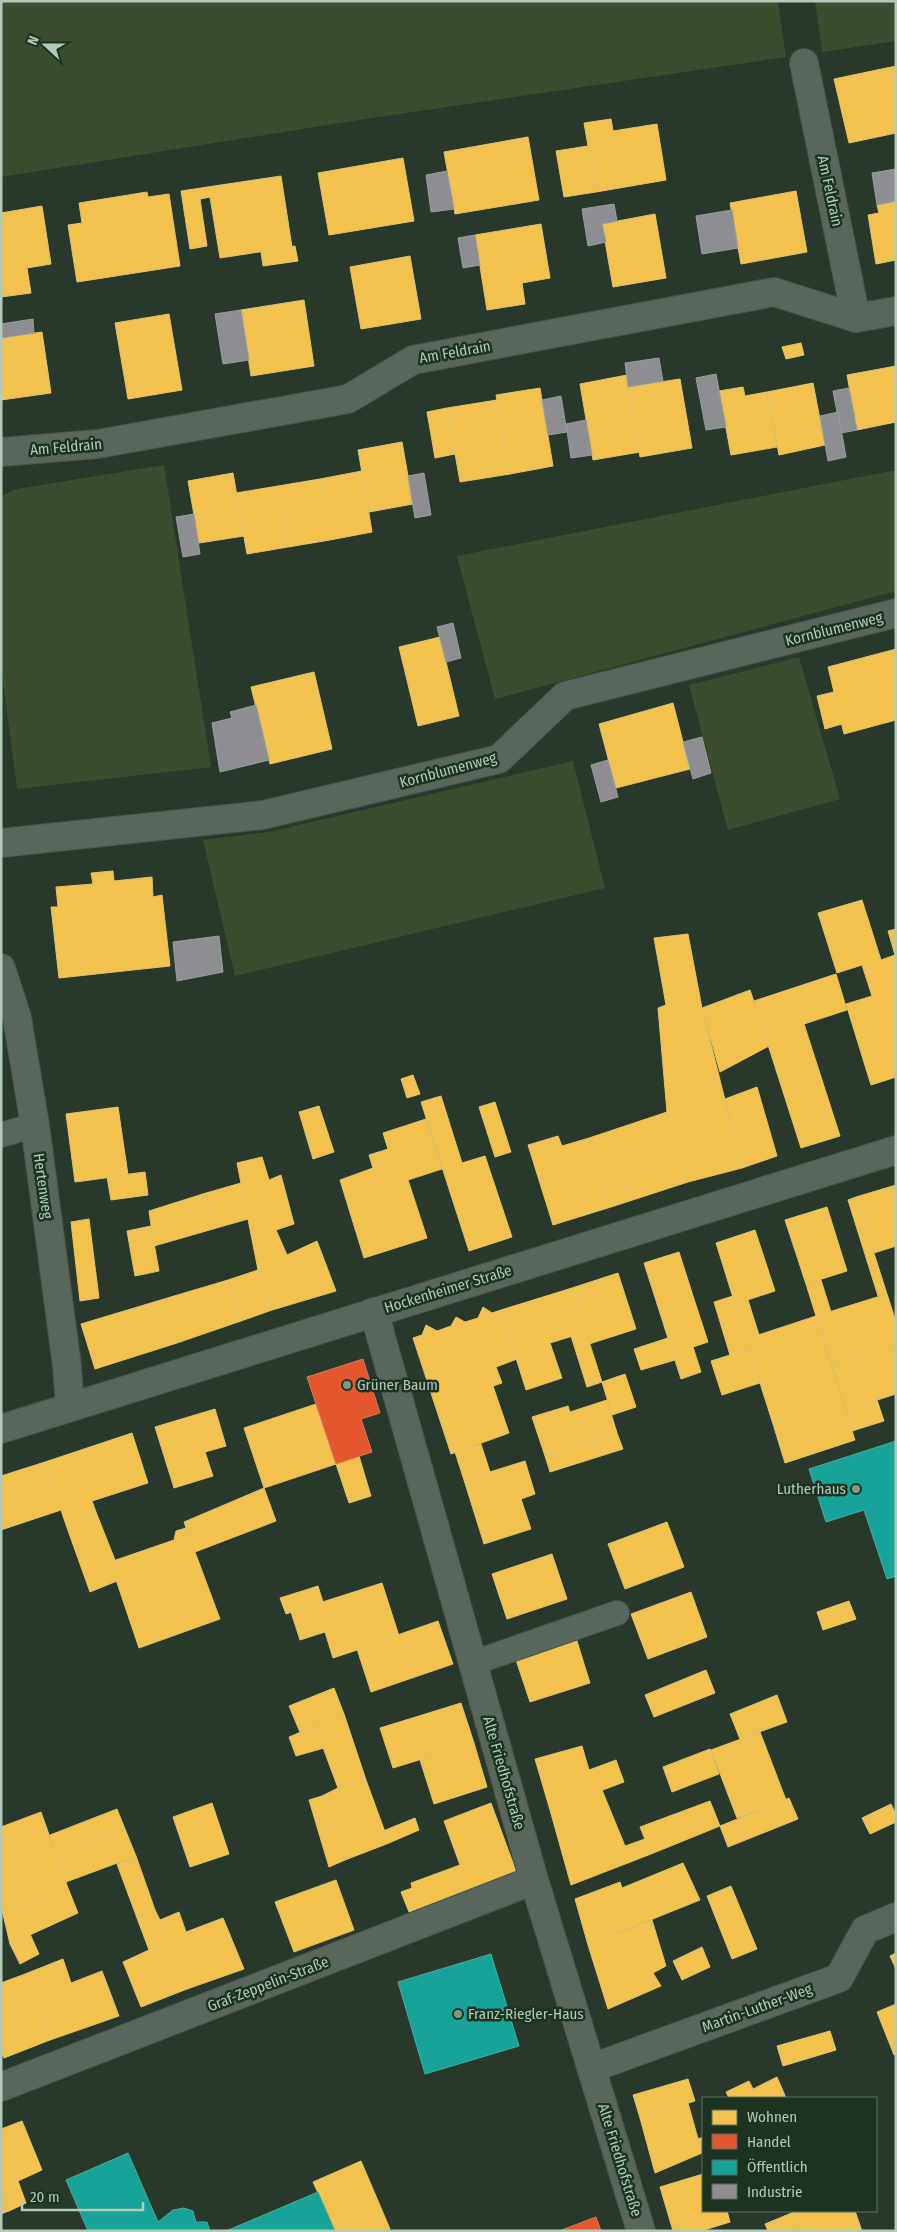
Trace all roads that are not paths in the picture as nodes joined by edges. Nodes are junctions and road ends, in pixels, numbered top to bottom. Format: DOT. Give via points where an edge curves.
graph roads {
  1 [pos="804,63"];
  2 [pos="896,311"];
  3 [pos="856,318"];
  4 [pos="1,452"];
  5 [pos="896,613"];
  6 [pos="1,843"];
  7 [pos="1,968"];
  8 [pos="35,1125"];
  9 [pos="1,1135"];
  10 [pos="896,1150"];
  11 [pos="374,1312"];
  12 [pos="70,1407"];
  13 [pos="1,1429"];
  14 [pos="617,1613"];
  15 [pos="473,1663"];
  16 [pos="534,1880"];
  17 [pos="896,1917"];
  18 [pos="592,2068"];
  19 [pos="1,2087"];
  20 [pos="641,2231"];
  1 -- 3 [label="street, Am Feldrain"];
  2 -- 3 [label="street, Am Feldrain"];
  3 -- 4 [label="street, Am Feldrain" via="774,292 412,360 348,398 98,444"];
  5 -- 6 [label="street, Kornblumenweg" via="565,696 499,759 263,815"];
  7 -- 8 [label="street, Hertenweg" via="17,1018"];
  8 -- 9 [label="lane"];
  8 -- 12 [label="street, Hertenweg"];
  10 -- 11 [label="street, Hockenheimer Straße"];
  11 -- 12 [label="street, Hockenheimer Straße"];
  11 -- 15 [label="street, Alte Friedhofstraße"];
  12 -- 13 [label="street, Hockenheimer Straße"];
  14 -- 15 [label="lane"];
  15 -- 16 [label="street, Alte Friedhofstraße"];
  16 -- 18 [label="street, Alte Friedhofstraße"];
  16 -- 19 [label="street, Graf-Zeppelin-Straße"];
  17 -- 18 [label="street, Martin-Luther-Weg" via="865,1930 839,1978"];
  18 -- 20 [label="street, Alte Friedhofstraße"];
}
